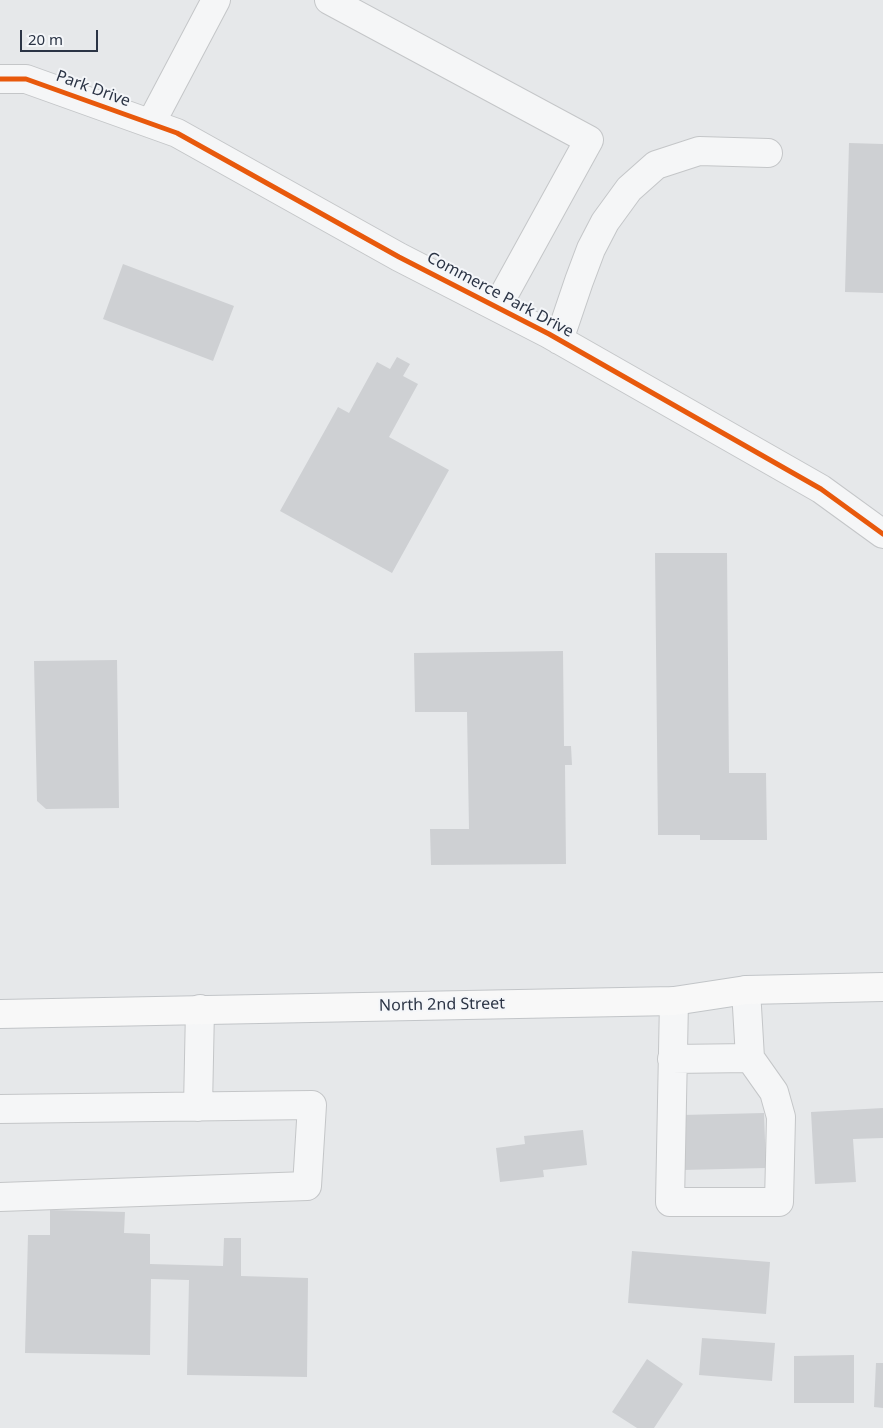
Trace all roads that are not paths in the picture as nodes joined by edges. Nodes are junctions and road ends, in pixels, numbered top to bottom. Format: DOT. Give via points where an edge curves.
graph roads {
  1 [pos="216,0"];
  2 [pos="329,0"];
  3 [pos="0,79"];
  4 [pos="151,123"];
  5 [pos="177,133"];
  6 [pos="768,152"];
  7 [pos="497,307"];
  8 [pos="559,340"];
  9 [pos="883,534"];
  10 [pos="883,987"];
  11 [pos="746,990"];
  12 [pos="674,1001"];
  13 [pos="200,1009"];
  14 [pos="0,1014"];
  15 [pos="672,1058"];
  16 [pos="750,1058"];
  17 [pos="198,1107"];
  18 [pos="0,1109"];
  19 [pos="0,1197"];
  1 -- 4 [label="street"];
  2 -- 7 [label="street" via="589,140"];
  3 -- 4 [label="street, Park Drive" via="26,79"];
  4 -- 5 [label="street, Park Drive"];
  5 -- 7 [label="street, Commerce Park Drive" via="399,257"];
  6 -- 8 [label="street" via="699,151 656,165 629,189 595,242 578,281"];
  7 -- 8 [label="street, Commerce Park Drive"];
  8 -- 9 [label="street, Commerce Park Drive" via="821,489"];
  10 -- 11 [label="main road, North 2nd Street"];
  11 -- 12 [label="main road, North 2nd Street"];
  11 -- 16 [label="street"];
  12 -- 13 [label="main road, North 2nd Street"];
  12 -- 15 [label="street"];
  13 -- 14 [label="main road, North 2nd Street"];
  13 -- 17 [label="street"];
  15 -- 16 [label="street"];
  15 -- 16 [label="street" via="670,1202 779,1202 781,1118 774,1092"];
  17 -- 18 [label="street"];
  17 -- 19 [label="street" via="312,1105 307,1186"];
}
